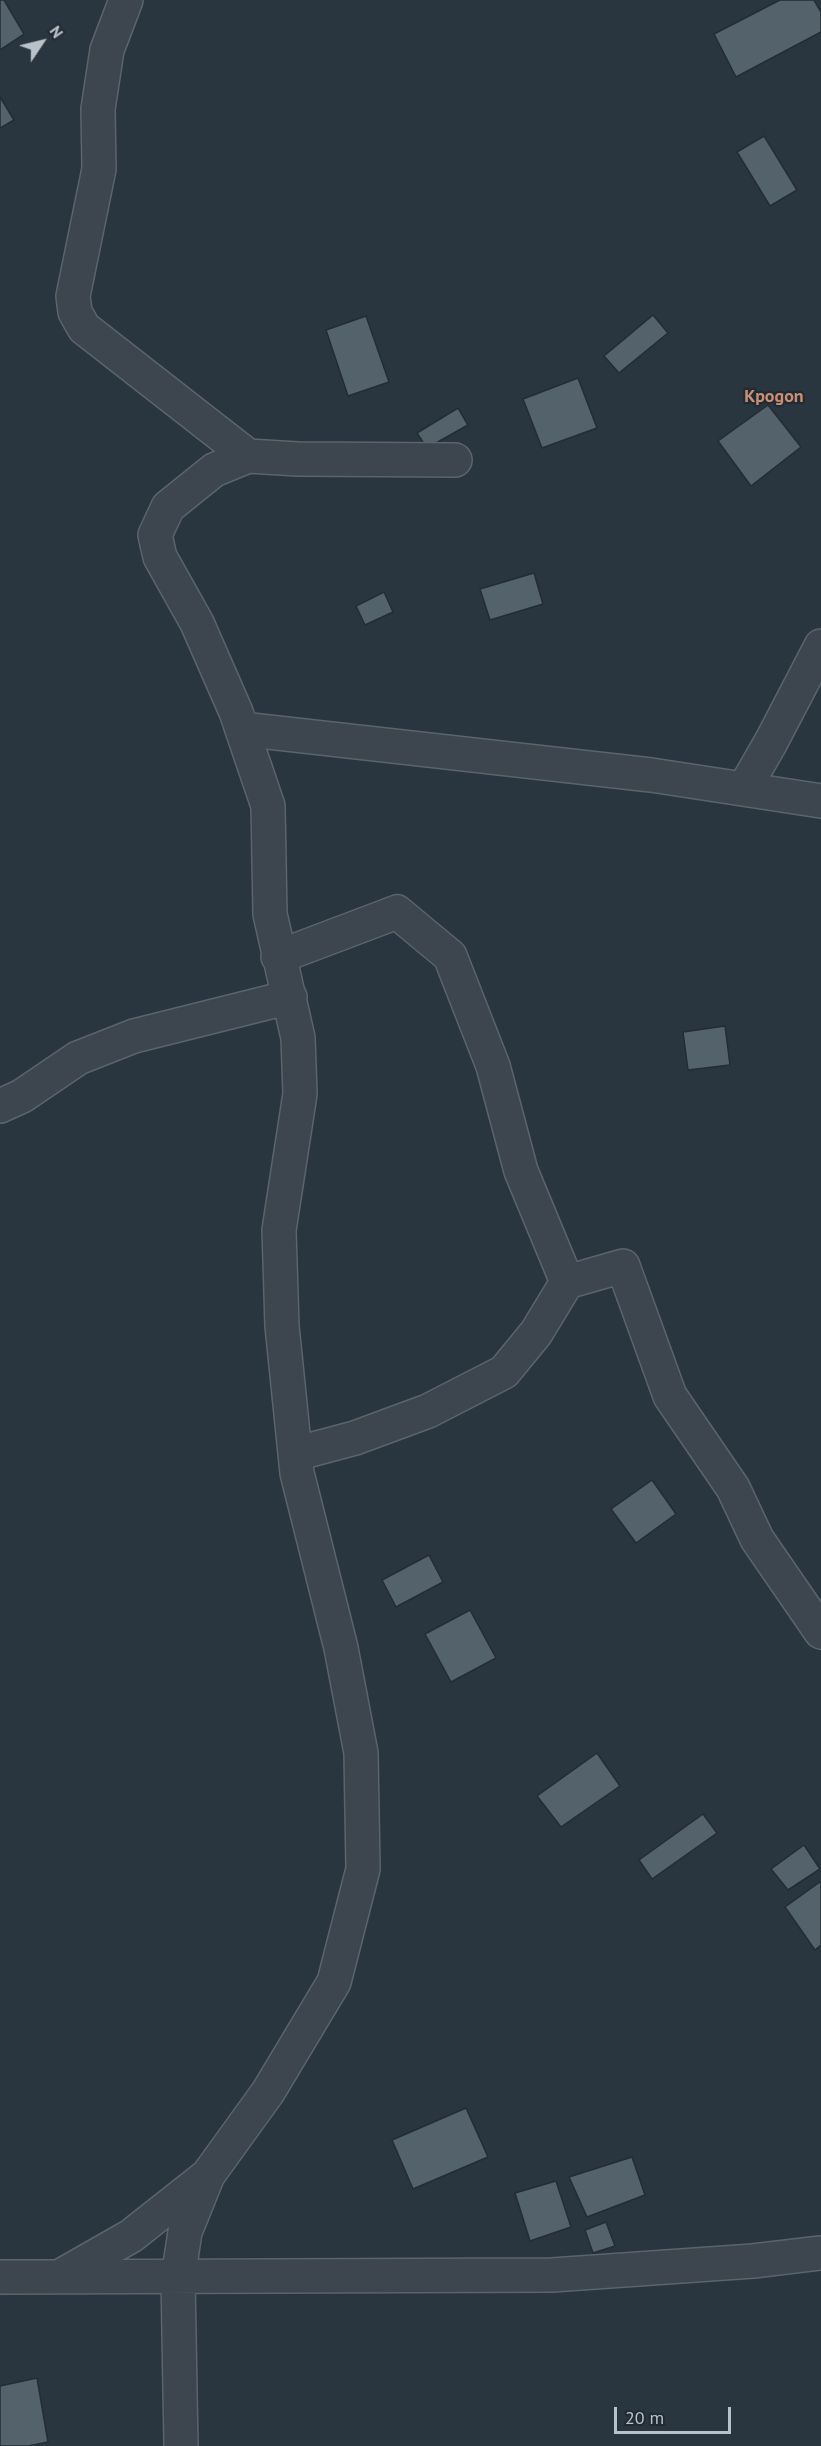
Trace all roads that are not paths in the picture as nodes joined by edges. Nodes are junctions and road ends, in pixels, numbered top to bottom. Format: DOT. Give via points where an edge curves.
graph roads {
  1 [pos="126,0"];
  2 [pos="248,456"];
  3 [pos="455,460"];
  4 [pos="821,646"];
  5 [pos="242,729"];
  6 [pos="744,789"];
  7 [pos="821,801"];
  8 [pos="278,957"];
  9 [pos="290,997"];
  10 [pos="0,1106"];
  11 [pos="567,1282"];
  12 [pos="295,1454"];
  13 [pos="821,1632"];
  14 [pos="208,2175"];
  15 [pos="821,2253"];
  16 [pos="0,2277"];
  17 [pos="57,2278"];
  18 [pos="178,2278"];
  19 [pos="181,2446"];
  1 -- 2 [label="street" via="107,51 98,109 99,169 73,296 75,312 84,328"];
  2 -- 3 [label="street"];
  2 -- 5 [label="street" via="214,470 168,507 155,535 160,557 197,623"];
  4 -- 6 [label="street"];
  5 -- 6 [label="street"];
  5 -- 8 [label="street" via="268,806 270,914"];
  6 -- 7 [label="street"];
  8 -- 9 [label="street"];
  8 -- 11 [label="street" via="397,912 450,956 493,1066 521,1171"];
  9 -- 10 [label="street" via="134,1036 78,1059"];
  9 -- 12 [label="street" via="298,1038 300,1094 279,1230 282,1326"];
  11 -- 12 [label="street" via="536,1333 504,1372 417,1415 356,1438"];
  11 -- 13 [label="street" via="623,1266 670,1396 733,1488 758,1539"];
  12 -- 14 [label="street" via="341,1648 361,1753 363,1869 334,1982 268,2092"];
  14 -- 17 [label="street" via="131,2236"];
  14 -- 18 [label="street" via="185,2232"];
  15 -- 18 [label="street" via="552,2276"];
  16 -- 17 [label="street"];
  17 -- 18 [label="street"];
  18 -- 19 [label="street"];
}
